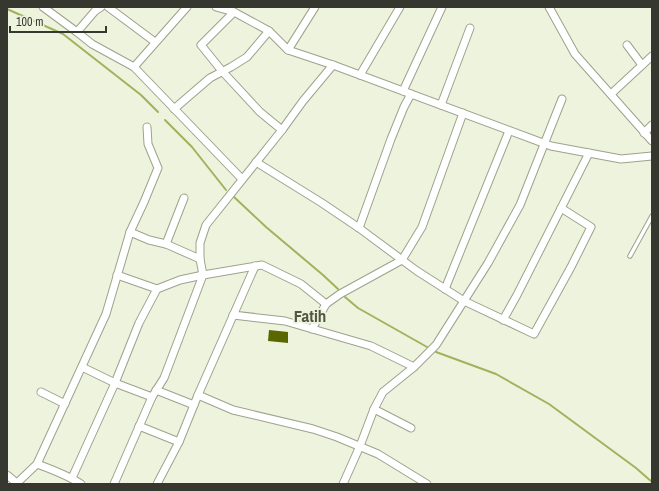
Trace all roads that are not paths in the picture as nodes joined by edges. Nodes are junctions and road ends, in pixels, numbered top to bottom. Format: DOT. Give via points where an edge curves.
graph roads {
  1 [pos="43,7"];
  2 [pos="101,7"];
  3 [pos="108,7"];
  4 [pos="187,7"];
  5 [pos="216,7"];
  6 [pos="315,7"];
  7 [pos="400,7"];
  8 [pos="442,7"];
  9 [pos="549,7"];
  10 [pos="234,12"];
  11 [pos="470,28"];
  12 [pos="269,31"];
  13 [pos="78,32"];
  14 [pos="155,42"];
  15 [pos="627,45"];
  16 [pos="288,50"];
  17 [pos="652,56"];
  18 [pos="642,65"];
  19 [pos="333,66"];
  20 [pos="134,67"];
  21 [pos="222,71"];
  22 [pos="360,75"];
  23 [pos="403,91"];
  24 [pos="411,94"];
  25 [pos="611,94"];
  26 [pos="562,100"];
  27 [pos="440,105"];
  28 [pos="174,109"];
  29 [pos="463,114"];
  30 [pos="652,125"];
  31 [pos="147,126"];
  32 [pos="282,130"];
  33 [pos="509,131"];
  34 [pos="644,132"];
  35 [pos="652,141"];
  36 [pos="545,144"];
  37 [pos="589,153"];
  38 [pos="652,156"];
  39 [pos="256,162"];
  40 [pos="242,179"];
  41 [pos="184,198"];
  42 [pos="561,208"];
  43 [pos="652,216"];
  44 [pos="359,228"];
  45 [pos="130,232"];
  46 [pos="166,244"];
  47 [pos="630,256"];
  48 [pos="200,259"];
  49 [pos="402,260"];
  50 [pos="255,266"];
  51 [pos="117,275"];
  52 [pos="204,275"];
  53 [pos="157,289"];
  54 [pos="445,289"];
  55 [pos="464,301"];
  56 [pos="326,304"];
  57 [pos="233,315"];
  58 [pos="503,320"];
  59 [pos="312,329"];
  60 [pos="82,367"];
  61 [pos="414,367"];
  62 [pos="115,383"];
  63 [pos="41,392"];
  64 [pos="154,393"];
  65 [pos="198,395"];
  66 [pos="65,404"];
  67 [pos="194,405"];
  68 [pos="374,409"];
  69 [pos="139,426"];
  70 [pos="411,428"];
  71 [pos="179,442"];
  72 [pos="360,446"];
  73 [pos="37,464"];
  74 [pos="7,475"];
  75 [pos="72,478"];
  76 [pos="18,483"];
  77 [pos="81,484"];
  78 [pos="114,484"];
  79 [pos="157,484"];
  80 [pos="343,484"];
  81 [pos="427,484"];
  1 -- 13 [label="street"];
  2 -- 13 [label="street"];
  3 -- 14 [label="street"];
  4 -- 14 [label="street"];
  5 -- 10 [label="street"];
  6 -- 16 [label="street"];
  7 -- 22 [label="street"];
  8 -- 23 [label="street"];
  9 -- 25 [label="street" via="575,54"];
  10 -- 12 [label="street"];
  10 -- 21 [label="street" via="201,45"];
  11 -- 27 [label="street"];
  12 -- 16 [label="street"];
  12 -- 21 [label="street" via="247,57"];
  13 -- 20 [label="street" via="92,44"];
  14 -- 20 [label="street"];
  15 -- 18 [label="street"];
  16 -- 19 [label="street"];
  17 -- 18 [label="street"];
  18 -- 25 [label="street"];
  19 -- 22 [label="street"];
  19 -- 32 [label="street"];
  20 -- 28 [label="street"];
  21 -- 28 [label="street"];
  21 -- 32 [label="street" via="260,112"];
  22 -- 23 [label="street"];
  23 -- 24 [label="street"];
  24 -- 27 [label="street"];
  24 -- 44 [label="street" via="391,138"];
  25 -- 34 [label="street"];
  26 -- 36 [label="street"];
  27 -- 29 [label="street"];
  28 -- 40 [label="street"];
  29 -- 33 [label="street"];
  29 -- 49 [label="street" via="422,227"];
  30 -- 34 [label="street"];
  31 -- 45 [label="street" via="148,144 158,168"];
  32 -- 39 [label="street"];
  33 -- 36 [label="street"];
  33 -- 54 [label="street"];
  34 -- 35 [label="street"];
  36 -- 37 [label="street"];
  36 -- 55 [label="street" via="520,205"];
  37 -- 38 [label="street" via="621,159"];
  37 -- 42 [label="street"];
  39 -- 40 [label="street"];
  39 -- 44 [label="street"];
  40 -- 48 [label="street" via="206,225 200,243"];
  41 -- 46 [label="street"];
  42 -- 58 [label="street"];
  42 -- 58 [label="street" via="591,227 571,267 534,334"];
  43 -- 47 [label="lane"];
  44 -- 49 [label="street"];
  45 -- 46 [label="street"];
  45 -- 51 [label="street"];
  46 -- 48 [label="street"];
  48 -- 52 [label="street"];
  49 -- 54 [label="street"];
  49 -- 56 [label="street"];
  50 -- 52 [label="street"];
  50 -- 56 [label="street" via="262,265 301,284"];
  50 -- 57 [label="street"];
  51 -- 53 [label="street"];
  51 -- 60 [label="street" via="106,314"];
  52 -- 53 [label="street" via="180,280"];
  52 -- 64 [label="street" via="164,378"];
  53 -- 62 [label="street" via="139,323"];
  54 -- 55 [label="street"];
  55 -- 58 [label="street"];
  55 -- 61 [label="street" via="436,345"];
  56 -- 59 [label="street"];
  57 -- 59 [label="street" via="285,321"];
  57 -- 65 [label="street"];
  59 -- 61 [label="street" via="371,346"];
  60 -- 62 [label="street"];
  60 -- 66 [label="street"];
  61 -- 68 [label="street" via="383,392"];
  62 -- 64 [label="street"];
  62 -- 75 [label="street"];
  63 -- 66 [label="street"];
  64 -- 67 [label="street"];
  64 -- 69 [label="street"];
  65 -- 67 [label="street"];
  65 -- 72 [label="street" via="233,410 313,428"];
  66 -- 73 [label="street"];
  67 -- 71 [label="street"];
  68 -- 70 [label="street"];
  68 -- 72 [label="street"];
  69 -- 71 [label="street"];
  69 -- 78 [label="street"];
  71 -- 79 [label="street"];
  72 -- 80 [label="street"];
  72 -- 81 [label="street"];
  73 -- 75 [label="street"];
  73 -- 76 [label="street"];
  74 -- 76 [label="street"];
  75 -- 77 [label="street"];
}
